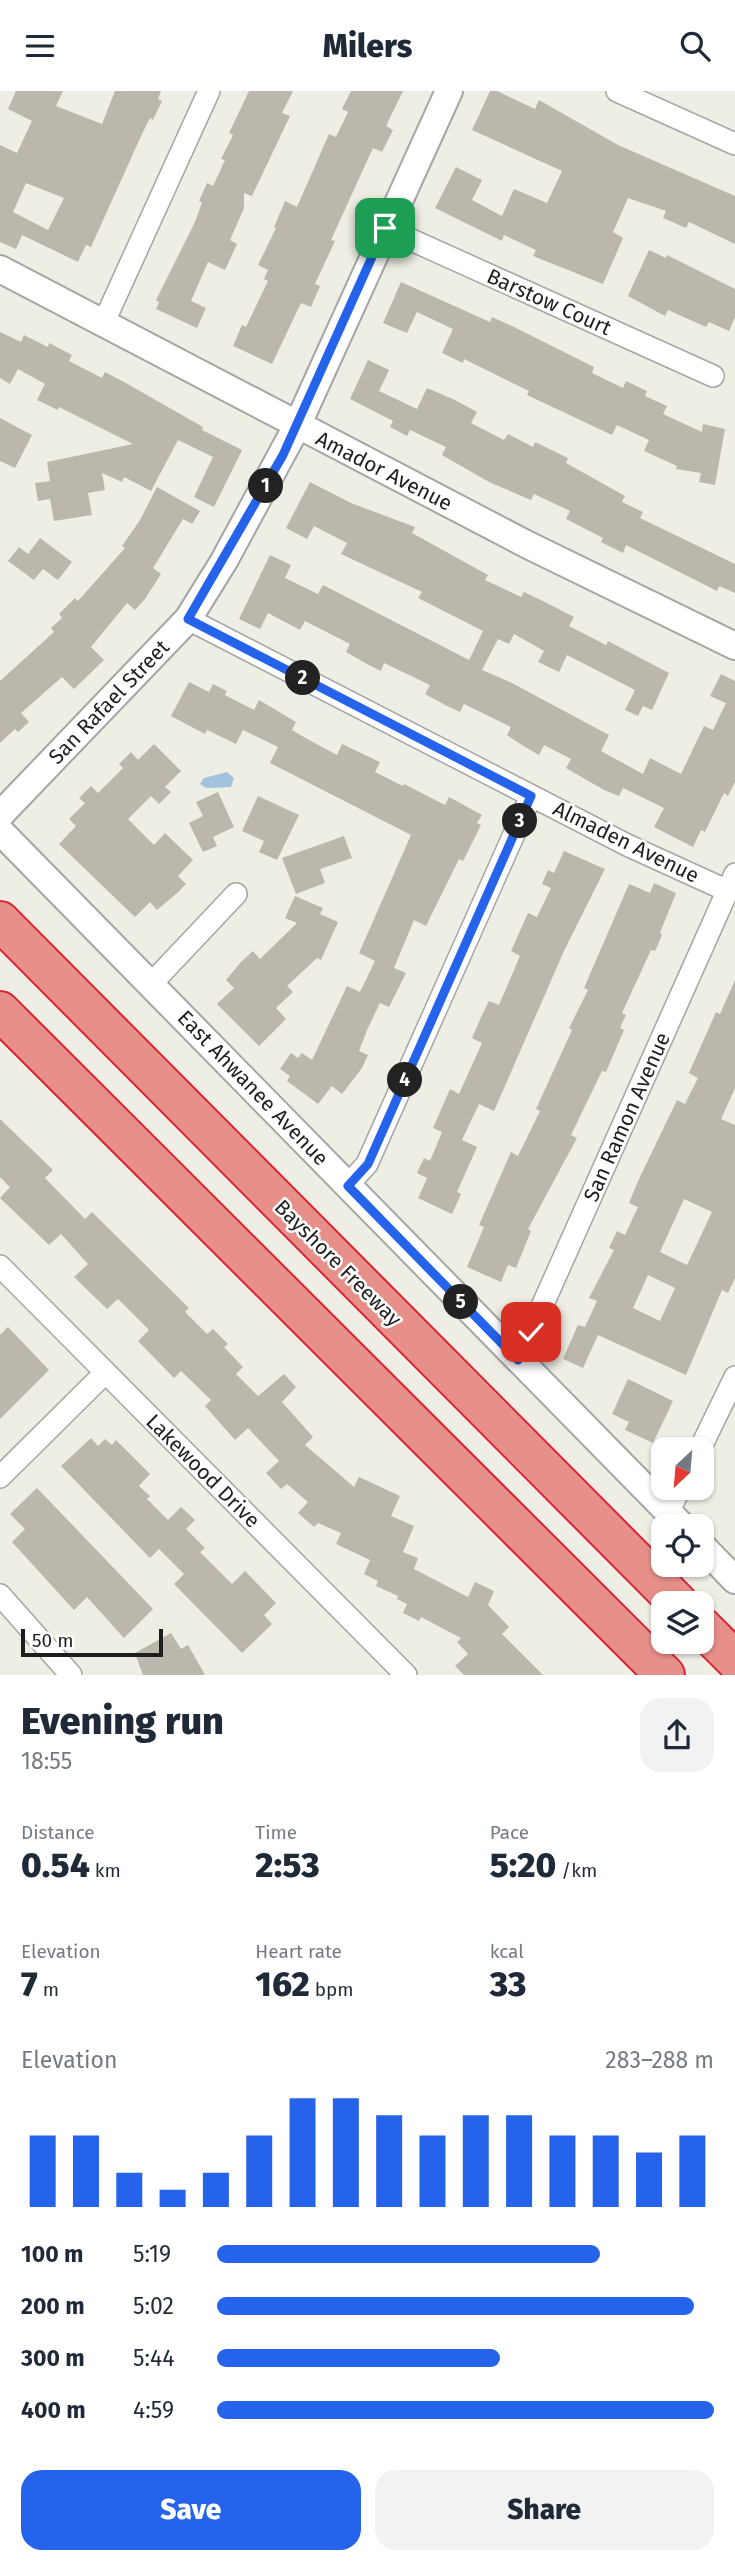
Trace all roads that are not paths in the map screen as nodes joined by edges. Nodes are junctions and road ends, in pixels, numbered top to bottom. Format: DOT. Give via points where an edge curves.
graph roads {
  1 [pos="209,91"];
  2 [pos="449,91"];
  3 [pos="617,91"];
  4 [pos="735,144"];
  5 [pos="385,228"];
  6 [pos="0,269"];
  7 [pos="103,324"];
  8 [pos="713,376"];
  9 [pos="297,426"];
  10 [pos="188,619"];
  11 [pos="735,646"];
  12 [pos="531,796"];
  13 [pos="0,815"];
  14 [pos="0,831"];
  15 [pos="731,883"];
  16 [pos="236,894"];
  17 [pos="0,921"];
  18 [pos="151,984"];
  19 [pos="0,1011"];
  20 [pos="348,1186"];
  21 [pos="0,1266"];
  22 [pos="518,1360"];
  23 [pos="105,1373"];
  24 [pos="735,1377"];
  25 [pos="706,1437"];
  26 [pos="0,1477"];
  27 [pos="670,1514"];
  28 [pos="714,1558"];
  29 [pos="735,1580"];
  30 [pos="666,1591"];
  31 [pos="0,1595"];
  32 [pos="714,1639"];
  33 [pos="735,1660"];
  34 [pos="71,1675"];
  35 [pos="406,1675"];
  36 [pos="665,1675"];
  1 -- 7 [label="street"];
  2 -- 5 [label="street, San Rafael Street"];
  3 -- 4 [label="street"];
  5 -- 8 [label="street, Barstow Court"];
  5 -- 9 [label="street, San Rafael Street"];
  6 -- 7 [label="street, Amador Avenue"];
  7 -- 9 [label="street, Amador Avenue"];
  9 -- 10 [label="street, San Rafael Street"];
  9 -- 11 [label="street, Amador Avenue"];
  10 -- 12 [label="street, Almaden Avenue"];
  10 -- 13 [label="street, San Rafael Street"];
  12 -- 15 [label="street, Almaden Avenue" via="627,845"];
  12 -- 20 [label="street" via="368,1164"];
  14 -- 18 [label="street, East Ahwanee Avenue"];
  15 -- 22 [label="street, San Ramon Avenue"];
  16 -- 18 [label="street"];
  17 -- 30 [label="highway, Bayshore Freeway"];
  18 -- 20 [label="street, East Ahwanee Avenue"];
  19 -- 36 [label="highway"];
  20 -- 22 [label="street, East Ahwanee Avenue"];
  21 -- 23 [label="street, Lakewood Drive"];
  22 -- 27 [label="street, East Ahwanee Avenue"];
  23 -- 26 [label="street"];
  23 -- 35 [label="street, Lakewood Drive"];
  24 -- 25 [label="street"];
  28 -- 29 [label="street"];
  31 -- 34 [label="street"];
  32 -- 33 [label="highway"];
}
